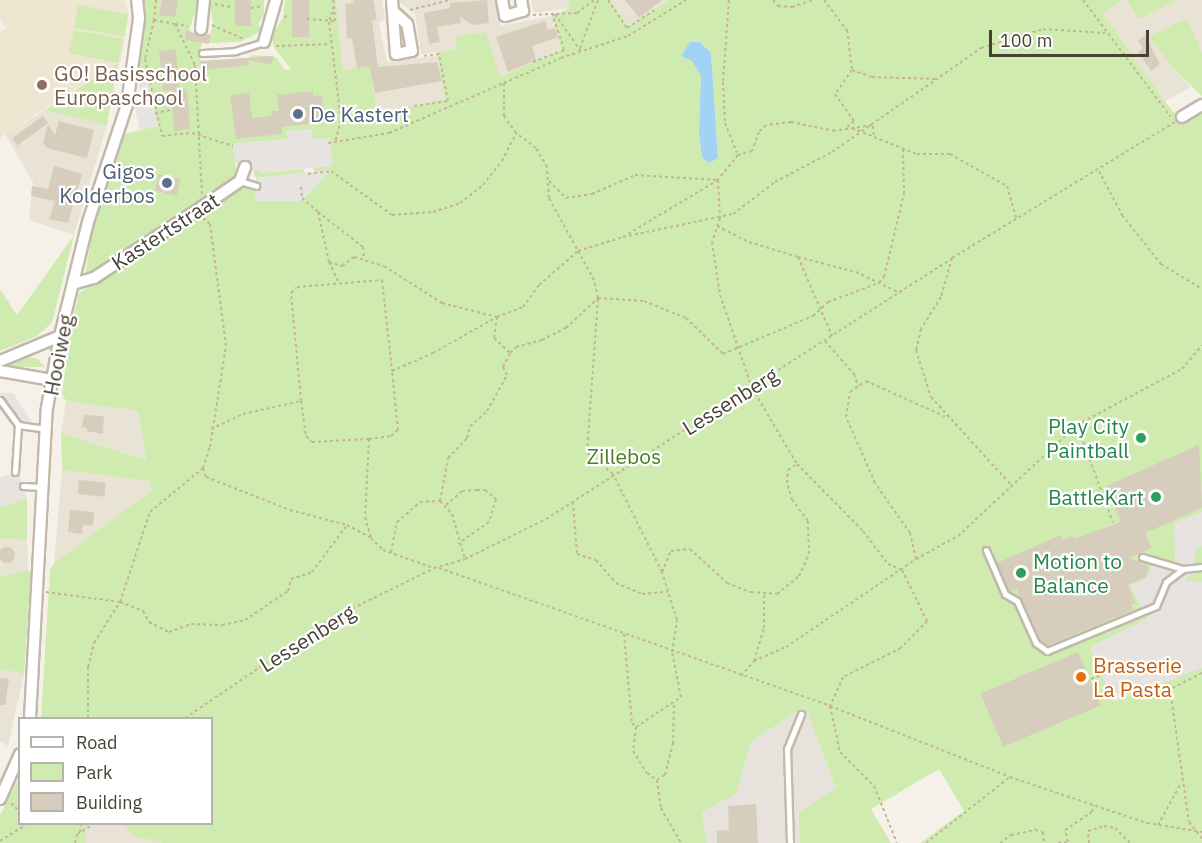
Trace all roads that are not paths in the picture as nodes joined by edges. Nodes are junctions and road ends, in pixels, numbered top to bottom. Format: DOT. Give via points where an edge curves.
graph roads {
  1 [pos="137,0"];
  2 [pos="276,0"];
  3 [pos="392,0"];
  4 [pos="502,0"];
  5 [pos="521,0"];
  6 [pos="206,1"];
  7 [pos="395,14"];
  8 [pos="207,27"];
  9 [pos="264,42"];
  10 [pos="202,53"];
  11 [pos="1202,105"];
  12 [pos="1178,120"];
  13 [pos="245,167"];
  14 [pos="240,181"];
  15 [pos="256,186"];
  16 [pos="76,283"];
  17 [pos="60,336"];
  18 [pos="0,361"];
  19 [pos="0,371"];
  20 [pos="52,380"];
  21 [pos="0,400"];
  22 [pos="18,425"];
  23 [pos="46,429"];
  24 [pos="15,472"];
  25 [pos="23,486"];
  26 [pos="42,487"];
  27 [pos="986,550"];
  28 [pos="1142,557"];
  29 [pos="1202,567"];
  30 [pos="1183,569"];
  31 [pos="801,714"];
  32 [pos="30,717"];
  33 [pos="18,760"];
  34 [pos="4,800"];
  35 [pos="789,843"];
  1 -- 16 [label="street, Hooiweg" via="139,18 127,105 88,222"];
  2 -- 9 [label="street"];
  3 -- 7 [label="street"];
  4 -- 5 [label="street" via="505,16 523,11"];
  6 -- 8 [label="street"];
  9 -- 10 [label="lane" via="235,51"];
  11 -- 12 [label="street"];
  13 -- 14 [label="street, Kastertstraat"];
  14 -- 15 [label="lane"];
  14 -- 16 [label="street, Kastertstraat" via="94,278"];
  16 -- 17 [label="street, Hooiweg"];
  17 -- 18 [label="street"];
  17 -- 20 [label="street, Hooiweg"];
  19 -- 20 [label="street"];
  20 -- 23 [label="street, Hooiweg"];
  21 -- 22 [label="lane"];
  22 -- 23 [label="lane"];
  22 -- 24 [label="lane"];
  23 -- 26 [label="street, Hooiweg"];
  25 -- 26 [label="lane"];
  26 -- 32 [label="street, Hooiweg"];
  27 -- 30 [label="lane" via="1005,594 1017,601 1036,643 1047,651 1156,606 1166,582"];
  28 -- 30 [label="lane"];
  29 -- 30 [label="lane"];
  31 -- 35 [label="lane" via="787,749"];
  33 -- 34 [label="street"];
}
